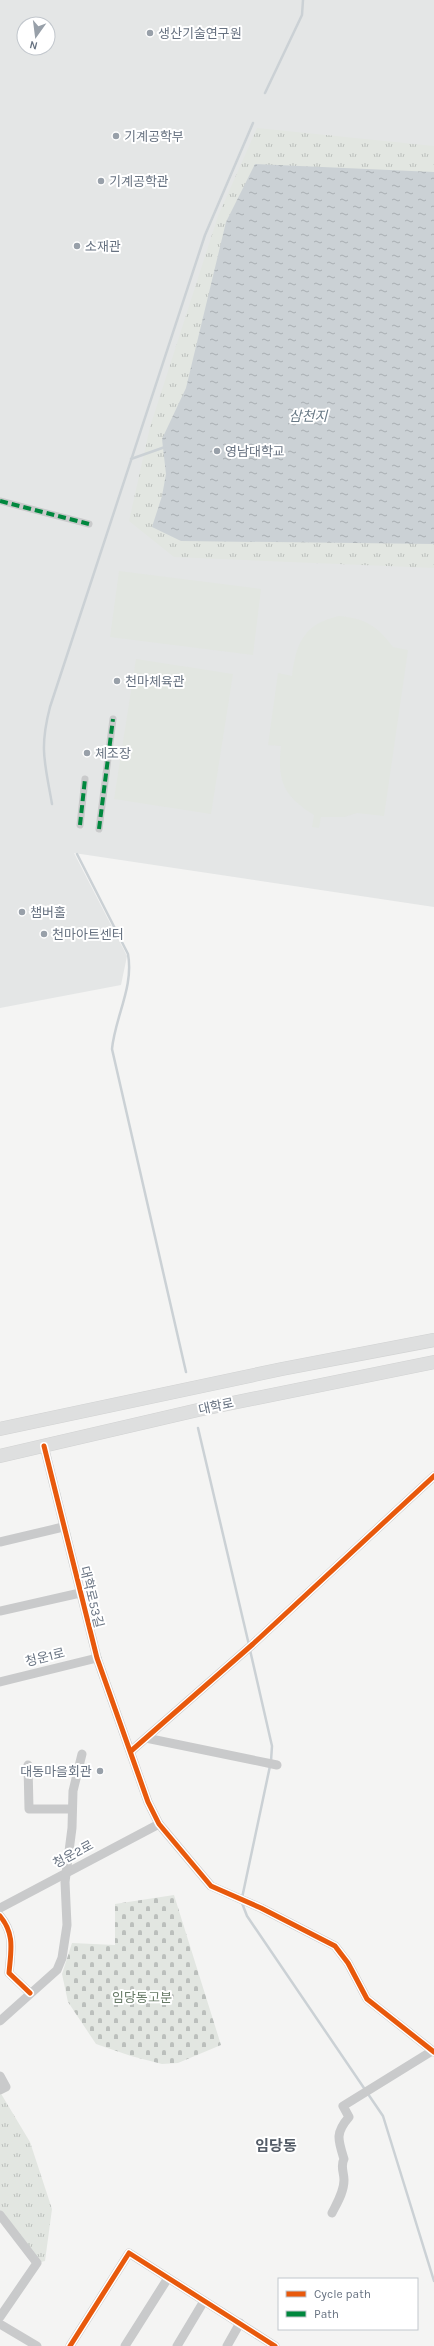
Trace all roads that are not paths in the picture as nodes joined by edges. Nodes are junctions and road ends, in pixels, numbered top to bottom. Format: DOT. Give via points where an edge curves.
graph roads {
  1 [pos="0,501"];
  2 [pos="89,524"];
  3 [pos="113,719"];
  4 [pos="85,779"];
  5 [pos="80,825"];
  6 [pos="99,829"];
  7 [pos="434,1340"];
  8 [pos="434,1362"];
  9 [pos="0,1429"];
  10 [pos="44,1446"];
  11 [pos="0,1456"];
  12 [pos="434,1476"];
  13 [pos="63,1527"];
  14 [pos="0,1542"];
  15 [pos="80,1593"];
  16 [pos="0,1611"];
  17 [pos="97,1658"];
  18 [pos="0,1682"];
  19 [pos="146,1738"];
  20 [pos="131,1751"];
  21 [pos="82,1754"];
  22 [pos="28,1765"];
  23 [pos="277,1765"];
  24 [pos="71,1809"];
  25 [pos="159,1824"];
  26 [pos="66,1873"];
  27 [pos="0,1908"];
  28 [pos="0,1916"];
  29 [pos="30,1993"];
  30 [pos="0,2021"];
  31 [pos="433,2052"];
  32 [pos="0,2076"];
  33 [pos="0,2090"];
  34 [pos="332,2213"];
  35 [pos="0,2215"];
  36 [pos="168,2278"];
  37 [pos="204,2301"];
  38 [pos="0,2317"];
  39 [pos="0,2324"];
  40 [pos="240,2324"];
  41 [pos="36,2346"];
  42 [pos="70,2346"];
  43 [pos="125,2346"];
  44 [pos="177,2346"];
  45 [pos="227,2346"];
  46 [pos="275,2346"];
  1 -- 2 [label="street"];
  3 -- 6 [label="street"];
  4 -- 5 [label="street"];
  7 -- 9 [label="main road"];
  8 -- 10 [label="main road, 대학로" via="198,1410"];
  10 -- 11 [label="main road, 대학로"];
  10 -- 13 [label="street, 대학로53길"];
  12 -- 19 [label="street" via="253,1644"];
  13 -- 14 [label="street"];
  13 -- 15 [label="street, 대학로53길"];
  15 -- 16 [label="street"];
  15 -- 17 [label="street, 대학로53길"];
  17 -- 18 [label="street, 청운1로"];
  17 -- 20 [label="street, 대학로53길"];
  19 -- 20 [label="street"];
  19 -- 23 [label="street"];
  20 -- 25 [label="street, 대학로53길" via="148,1802"];
  21 -- 24 [label="street"];
  22 -- 24 [label="street" via="29,1809"];
  24 -- 26 [label="street" via="72,1828"];
  25 -- 26 [label="street, 청운2로"];
  25 -- 31 [label="street, 대학로53길" via="210,1886 335,1946 348,1963 367,1999"];
  26 -- 27 [label="street, 청운2로"];
  26 -- 29 [label="street" via="67,1925 62,1958 57,1970"];
  28 -- 29 [label="street" via="8,1927 10,1937 9,1973"];
  29 -- 30 [label="street"];
  31 -- 34 [label="street" via="343,2106 349,2117 341,2126 338,2140 344,2159 344,2180 342,2193"];
  32 -- 33 [label="street" via="6,2087"];
  35 -- 38 [label="street" via="37,2263"];
  36 -- 37 [label="street"];
  36 -- 42 [label="street" via="129,2253"];
  36 -- 43 [label="street"];
  37 -- 40 [label="street"];
  37 -- 44 [label="street"];
  39 -- 41 [label="street"];
  40 -- 45 [label="street"];
  40 -- 46 [label="street"];
}
